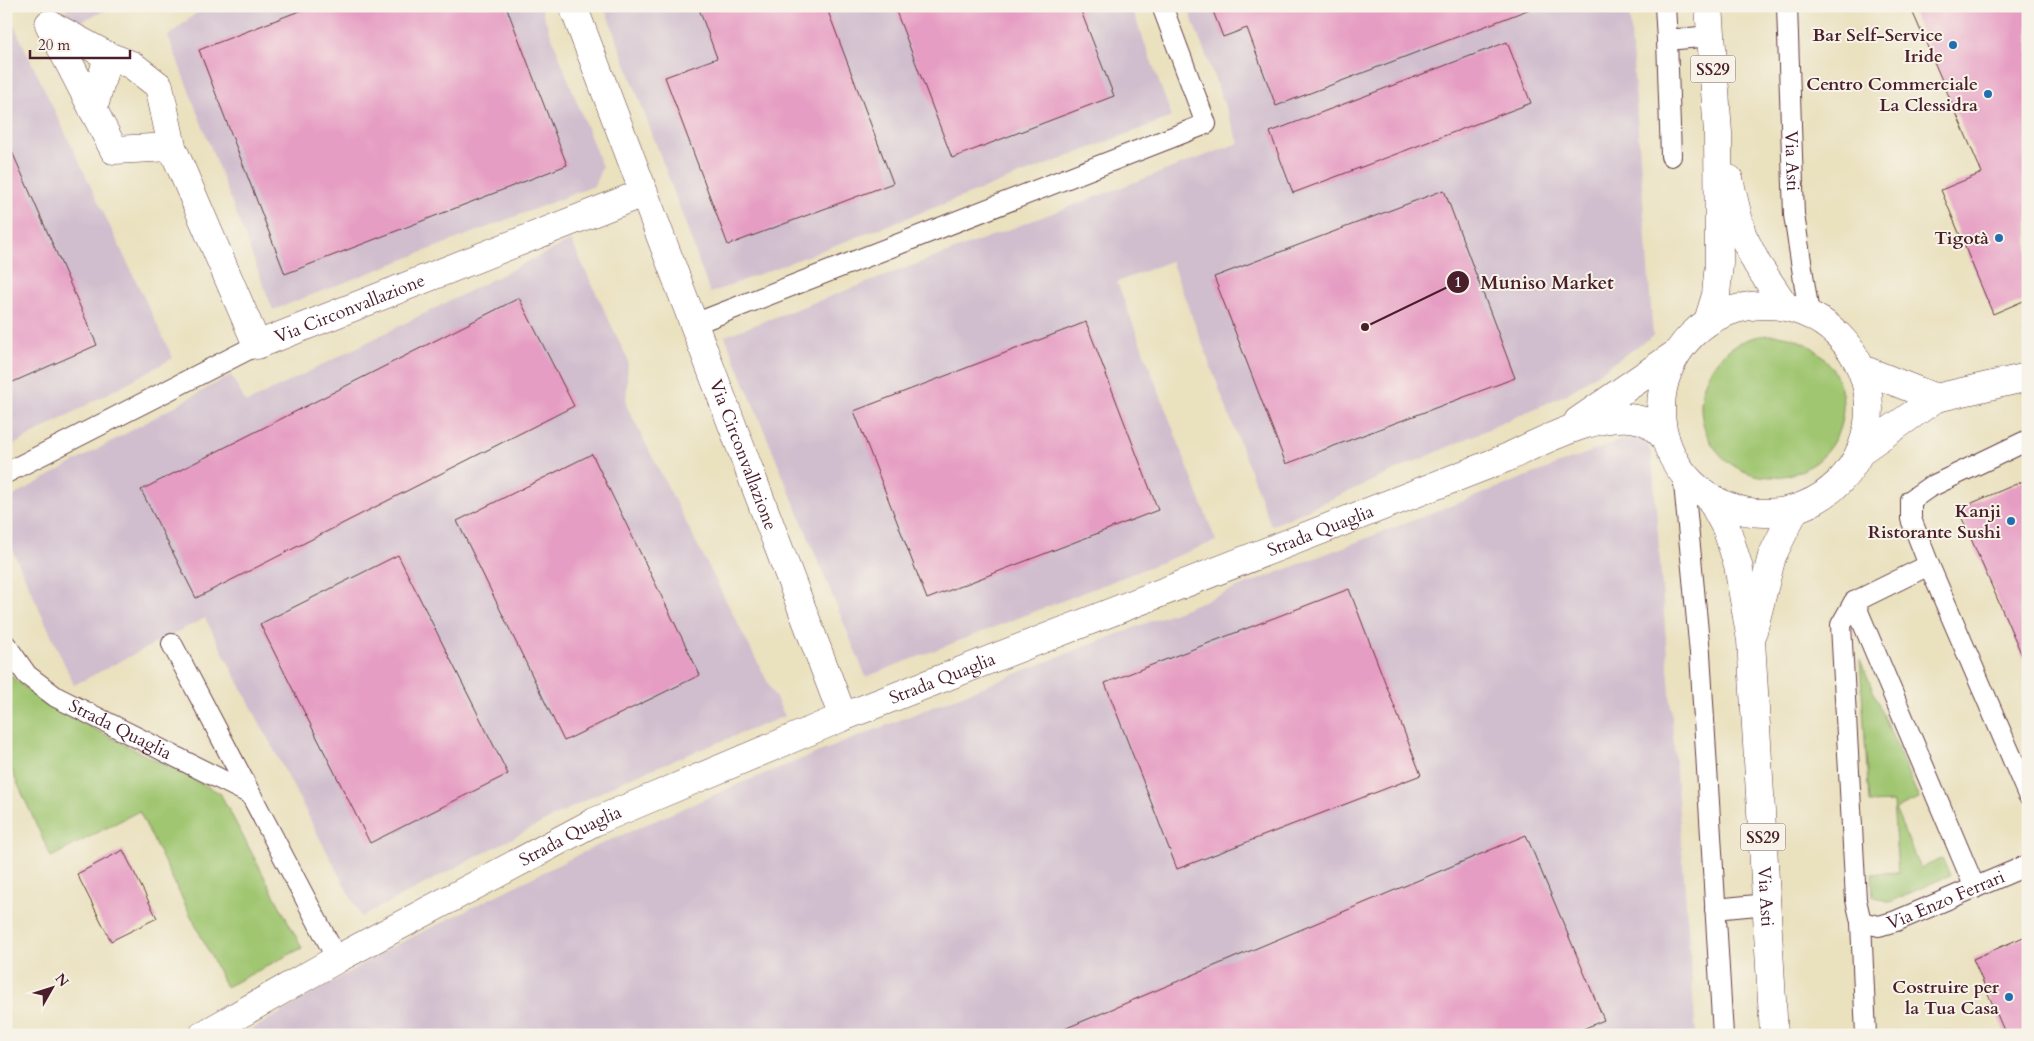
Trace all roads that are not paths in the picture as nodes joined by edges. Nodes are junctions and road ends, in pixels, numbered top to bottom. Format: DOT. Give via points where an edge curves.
graph roads {
  1 [pos="573,6"];
  2 [pos="1162,6"];
  3 [pos="1665,6"];
  4 [pos="1709,6"];
  5 [pos="1787,6"];
  6 [pos="45,15"];
  7 [pos="1711,36"];
  8 [pos="1668,40"];
  9 [pos="108,56"];
  10 [pos="93,110"];
  11 [pos="1718,133"];
  12 [pos="172,147"];
  13 [pos="1671,156"];
  14 [pos="643,193"];
  15 [pos="1797,310"];
  16 [pos="1708,321"];
  17 [pos="694,324"];
  18 [pos="257,345"];
  19 [pos="1677,353"];
  20 [pos="1862,369"];
  21 [pos="2028,376"];
  22 [pos="1936,398"];
  23 [pos="1565,431"];
  24 [pos="1665,438"];
  25 [pos="2028,440"];
  26 [pos="1862,450"];
  27 [pos="6,473"];
  28 [pos="1683,473"];
  29 [pos="1710,498"];
  30 [pos="1795,509"];
  31 [pos="1929,565"];
  32 [pos="1854,602"];
  33 [pos="1751,640"];
  34 [pos="172,644"];
  35 [pos="6,645"];
  36 [pos="843,717"];
  37 [pos="250,794"];
  38 [pos="2028,795"];
  39 [pos="2028,865"];
  40 [pos="1974,888"];
  41 [pos="1767,904"];
  42 [pos="1715,909"];
  43 [pos="1861,922"];
  44 [pos="336,960"];
  45 [pos="203,1035"];
  46 [pos="1723,1035"];
  47 [pos="1774,1035"];
  48 [pos="1866,1035"];
  1 -- 14 [label="street, Via Circonvallazione"];
  2 -- 17 [label="lane" via="1206,124"];
  3 -- 8 [label="lane"];
  4 -- 7 [label="street, SS29"];
  5 -- 15 [label="lane, Via Asti"];
  6 -- 9 [label="street, Via Circonvallazione"];
  6 -- 10 [label="street, Via Circonvallazione"];
  7 -- 8 [label="lane"];
  7 -- 11 [label="street, SS29"];
  8 -- 13 [label="lane"];
  9 -- 10 [label="street"];
  9 -- 12 [label="street, Via Circonvallazione" via="132,65 159,86"];
  10 -- 12 [label="street, Via Circonvallazione" via="114,150"];
  11 -- 15 [label="street" via="1742,234 1757,264"];
  11 -- 16 [label="street" via="1719,263 1716,295"];
  12 -- 18 [label="street, Via Circonvallazione"];
  14 -- 17 [label="street, Via Circonvallazione"];
  14 -- 18 [label="street, Via Circonvallazione"];
  15 -- 16 [label="street" via="1758,304 1732,310"];
  15 -- 20 [label="street" via="1831,327 1849,346"];
  16 -- 19 [label="street" via="1690,335"];
  17 -- 36 [label="street, Via Circonvallazione"];
  18 -- 27 [label="lane"];
  19 -- 23 [label="street, Strada Quaglia"];
  19 -- 24 [label="street" via="1665,380 1661,408"];
  20 -- 22 [label="street"];
  20 -- 26 [label="street" via="1869,396 1869,424"];
  21 -- 22 [label="street"];
  22 -- 26 [label="street"];
  23 -- 24 [label="street, Strada Quaglia" via="1607,419 1630,418 1648,423"];
  23 -- 36 [label="street, Strada Quaglia" via="1506,458"];
  24 -- 28 [label="street"];
  25 -- 31 [label="lane" via="1928,488 1912,500 1911,519"];
  26 -- 30 [label="street" via="1846,476 1823,497"];
  28 -- 29 [label="street"];
  28 -- 42 [label="lane" via="1700,653"];
  29 -- 30 [label="street" via="1737,510 1766,514"];
  29 -- 33 [label="street, Via Asti" via="1727,530 1738,565"];
  30 -- 33 [label="street, Via Asti" via="1772,556"];
  31 -- 32 [label="lane"];
  31 -- 38 [label="lane"];
  32 -- 40 [label="lane"];
  32 -- 43 [label="lane" via="1841,625 1856,900"];
  33 -- 41 [label="street, Via Asti / SS29"];
  34 -- 37 [label="lane"];
  35 -- 37 [label="lane, Strada Quaglia" via="27,675 56,697"];
  36 -- 44 [label="street, Strada Quaglia" via="594,822"];
  37 -- 44 [label="lane"];
  39 -- 40 [label="lane, Via Enzo Ferrari"];
  40 -- 43 [label="lane, Via Enzo Ferrari" via="1896,921 1879,926"];
  41 -- 42 [label="lane"];
  41 -- 47 [label="street, Via Asti / SS29"];
  42 -- 46 [label="lane"];
  43 -- 48 [label="lane"];
  44 -- 45 [label="street, Strada Quaglia"];
}
